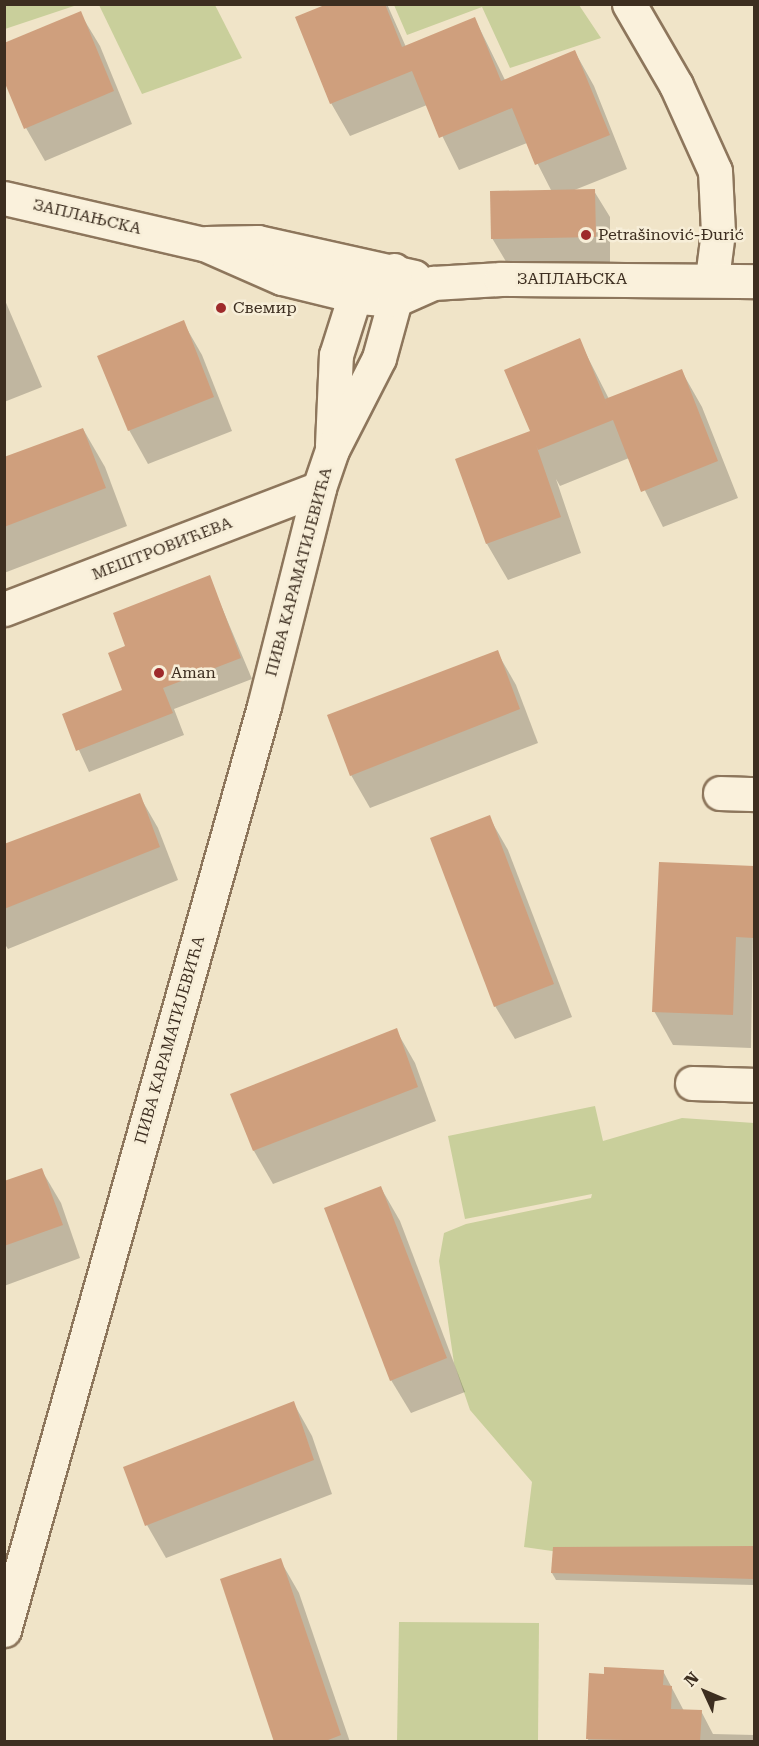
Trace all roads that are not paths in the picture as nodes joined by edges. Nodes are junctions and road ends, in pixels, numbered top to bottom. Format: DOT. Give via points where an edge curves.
graph roads {
  1 [pos="629,4"];
  2 [pos="4,198"];
  3 [pos="204,244"];
  4 [pos="385,278"];
  5 [pos="712,278"];
  6 [pos="754,282"];
  7 [pos="352,296"];
  8 [pos="332,450"];
  9 [pos="319,488"];
  10 [pos="4,609"];
  11 [pos="720,793"];
  12 [pos="754,794"];
  13 [pos="692,1083"];
  14 [pos="754,1085"];
  15 [pos="4,1630"];
  1 -- 5 [label="street" via="662,61 715,171 718,232"];
  2 -- 3 [label="street, ЗАПЛАЊСКА"];
  3 -- 4 [label="street, ЗАПЛАЊСКА" via="258,242"];
  3 -- 7 [label="street, ЗАПЛАЊСКА" via="248,266"];
  4 -- 5 [label="street, ЗАПЛАЊСКА" via="433,283"];
  4 -- 7 [label="street, ПИВА КАРАМАТИЈЕВИЋА"];
  4 -- 8 [label="street, ПИВА КАРАМАТИЈЕВИЋА" via="379,358"];
  5 -- 6 [label="street, ЗАПЛАЊСКА"];
  7 -- 8 [label="street, ПИВА КАРАМАТИЈЕВИЋА" via="336,355"];
  8 -- 9 [label="street, ПИВА КАРАМАТИЈЕВИЋА"];
  9 -- 10 [label="street, МЕШТРОВИЋЕВА"];
  9 -- 15 [label="street, ПИВА КАРАМАТИЈЕВИЋА" via="261,717"];
  11 -- 12 [label="street"];
  13 -- 14 [label="street"];
}
